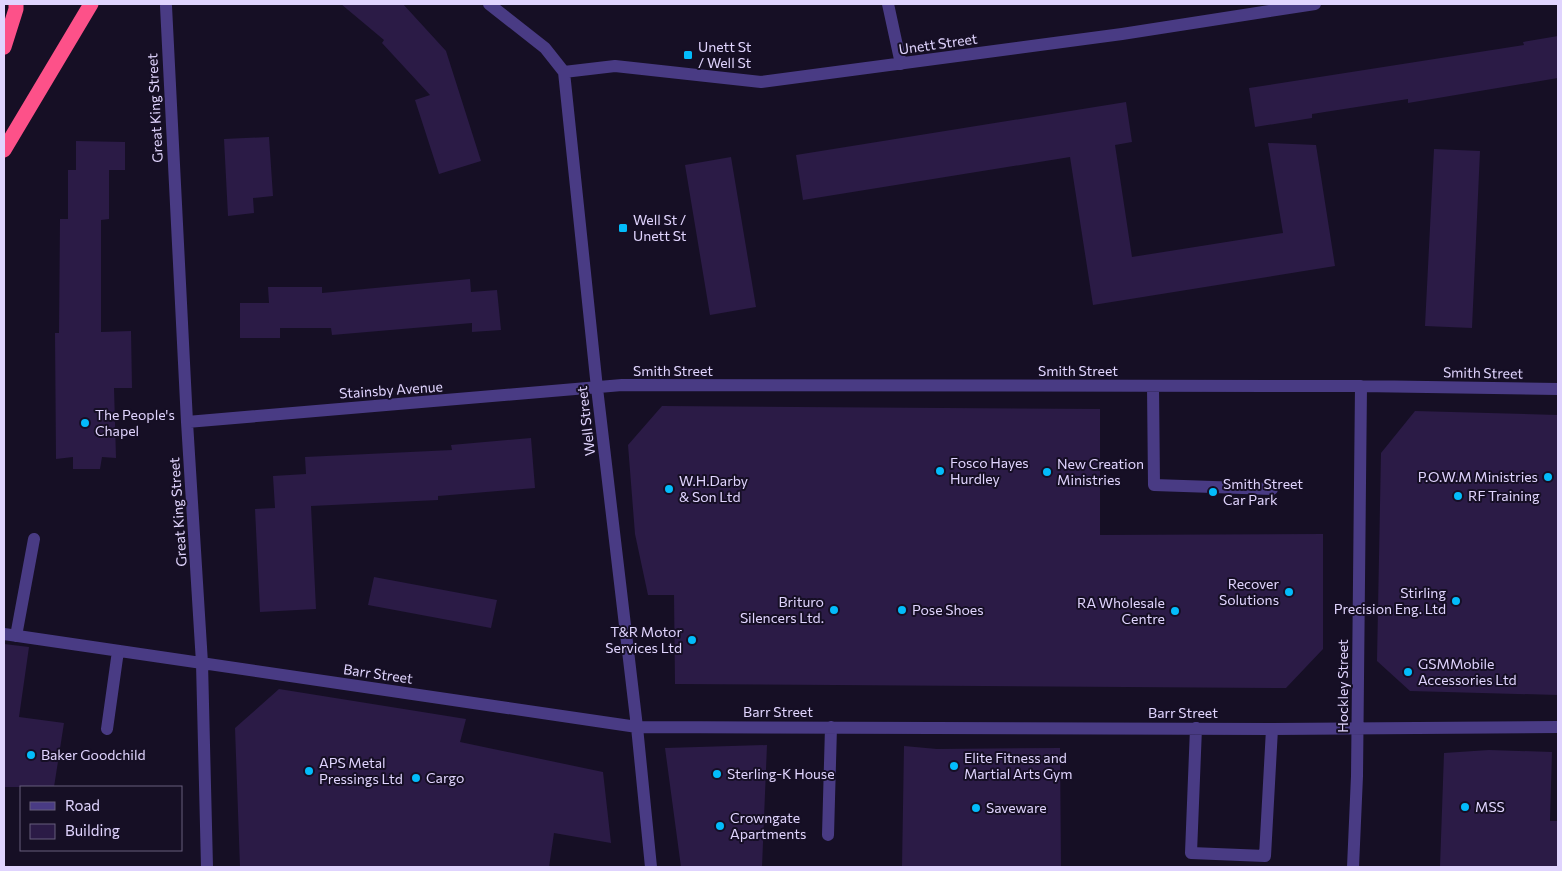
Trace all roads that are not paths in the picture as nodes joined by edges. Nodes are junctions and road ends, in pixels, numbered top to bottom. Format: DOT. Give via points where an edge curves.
graph roads {
  1 [pos="16,4"];
  2 [pos="91,4"];
  3 [pos="489,4"];
  4 [pos="888,4"];
  5 [pos="1315,4"];
  6 [pos="166,6"];
  7 [pos="4,47"];
  8 [pos="901,64"];
  9 [pos="564,72"];
  10 [pos="4,150"];
  11 [pos="1153,386"];
  12 [pos="1361,386"];
  13 [pos="597,388"];
  14 [pos="1558,389"];
  15 [pos="187,422"];
  16 [pos="1272,489"];
  17 [pos="34,539"];
  18 [pos="10,635"];
  19 [pos="118,651"];
  20 [pos="202,663"];
  21 [pos="637,727"];
  22 [pos="831,727"];
  23 [pos="1558,727"];
  24 [pos="1196,728"];
  25 [pos="1358,728"];
  26 [pos="107,729"];
  27 [pos="1272,729"];
  28 [pos="828,834"];
  29 [pos="207,867"];
  30 [pos="651,867"];
  31 [pos="1353,867"];
  1 -- 7 [label="highway"];
  2 -- 10 [label="highway"];
  3 -- 9 [label="street" via="545,48"];
  4 -- 8 [label="street"];
  5 -- 8 [label="street, Unett Street"];
  6 -- 15 [label="street, Great King Street"];
  8 -- 9 [label="street, Unett Street" via="761,82 615,66"];
  9 -- 13 [label="street, Well Street"];
  11 -- 12 [label="street, Smith Street"];
  11 -- 13 [label="street, Smith Street"];
  11 -- 16 [label="street" via="1154,485"];
  12 -- 14 [label="street, Smith Street"];
  12 -- 25 [label="street, Hockley Street"];
  13 -- 15 [label="street, Stainsby Avenue"];
  13 -- 21 [label="street, Well Street"];
  15 -- 20 [label="street, Great King Street"];
  17 -- 18 [label="street"];
  18 -- 19 [label="street, Barr Street"];
  19 -- 20 [label="street, Barr Street"];
  19 -- 26 [label="street"];
  20 -- 21 [label="street, Barr Street"];
  20 -- 29 [label="street, Great King Street"];
  21 -- 22 [label="street, Barr Street"];
  21 -- 30 [label="street, Well Street"];
  22 -- 24 [label="street, Barr Street"];
  22 -- 28 [label="street"];
  23 -- 25 [label="street, Barr Street"];
  24 -- 27 [label="street, Barr Street"];
  24 -- 27 [label="street" via="1191,854 1265,856"];
  25 -- 27 [label="street, Barr Street"];
  25 -- 31 [label="street, Hockley Street"];
}
